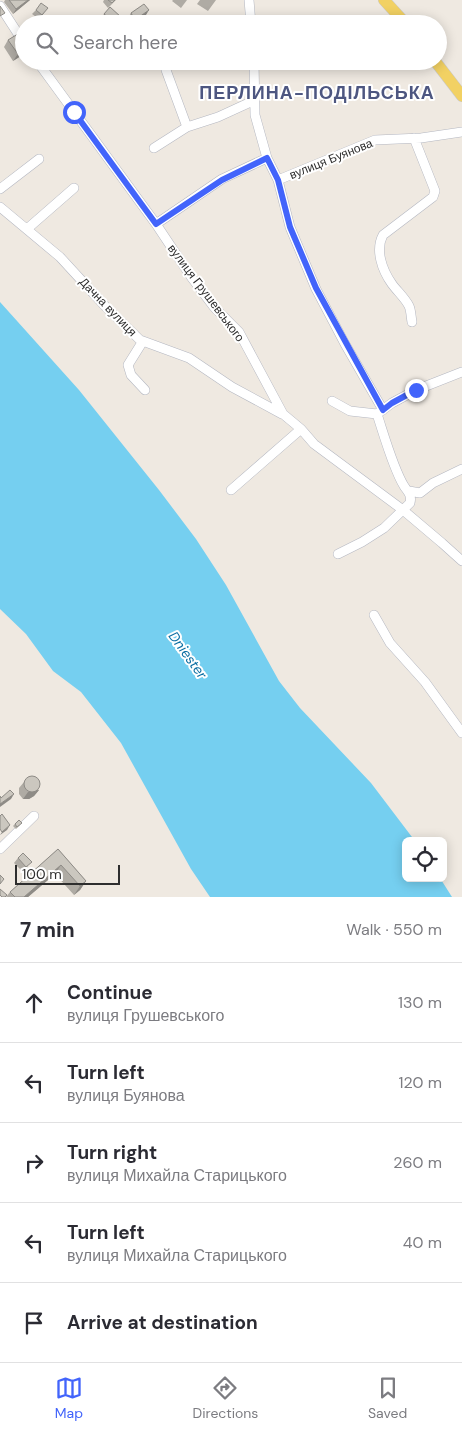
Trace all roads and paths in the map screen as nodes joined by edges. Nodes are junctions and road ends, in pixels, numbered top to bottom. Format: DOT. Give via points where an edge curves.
graph roads {
  1 [pos="249,0"];
  2 [pos="387,1"];
  3 [pos="0,6"];
  4 [pos="250,15"];
  5 [pos="399,15"];
  6 [pos="15,29"];
  7 [pos="44,70"];
  8 [pos="166,70"];
  9 [pos="254,70"];
  10 [pos="442,70"];
  11 [pos="462,96"];
  12 [pos="255,100"];
  13 [pos="188,127"];
  14 [pos="462,132"];
  15 [pos="414,138"];
  16 [pos="154,148"];
  17 [pos="267,158"];
  18 [pos="39,159"];
  19 [pos="278,180"];
  20 [pos="74,188"];
  21 [pos="0,189"];
  22 [pos="0,207"];
  23 [pos="156,224"];
  24 [pos="27,229"];
  25 [pos="412,322"];
  26 [pos="143,341"];
  27 [pos="462,372"];
  28 [pos="145,390"];
  29 [pos="332,401"];
  30 [pos="380,412"];
  31 [pos="283,414"];
  32 [pos="301,429"];
  33 [pos="462,469"];
  34 [pos="231,490"];
  35 [pos="409,491"];
  36 [pos="403,510"];
  37 [pos="338,554"];
  38 [pos="462,561"];
  39 [pos="374,615"];
  40 [pos="462,733"];
  41 [pos="34,816"];
  42 [pos="0,849"];
  1 -- 4 [label="street"];
  2 -- 5 [label="main road"];
  3 -- 6 [label="street"];
  7 -- 23 [label="street, вулиця Грушевського"];
  8 -- 13 [label="street"];
  9 -- 12 [label="street"];
  10 -- 11 [label="main road"];
  12 -- 13 [label="street"];
  12 -- 17 [label="street"];
  13 -- 16 [label="street"];
  14 -- 15 [label="street, вулиця Буянова"];
  15 -- 19 [label="street, вулиця Буянова" via="375,140"];
  15 -- 25 [label="street" via="435,191 434,197 378,243 390,282 408,306"];
  17 -- 19 [label="street"];
  17 -- 23 [label="street" via="222,180"];
  18 -- 21 [label="street"];
  19 -- 30 [label="street" via="290,227 316,288"];
  20 -- 24 [label="street"];
  22 -- 24 [label="street, Дачна вулиця"];
  23 -- 31 [label="street, вулиця Грушевського" via="214,307 239,332"];
  24 -- 26 [label="street, Дачна вулиця" via="60,257"];
  26 -- 28 [label="street" via="128,365 131,375"];
  26 -- 31 [label="street, Дачна вулиця" via="189,358 232,387"];
  27 -- 30 [label="street" via="416,390"];
  29 -- 30 [label="street" via="350,411"];
  30 -- 35 [label="street" via="388,447"];
  31 -- 32 [label="street, вулиця Грушевського"];
  32 -- 34 [label="street"];
  32 -- 36 [label="street, вулиця Грушевського" via="314,444"];
  33 -- 35 [label="street" via="433,482 420,493"];
  35 -- 36 [label="street" via="410,503"];
  36 -- 37 [label="street" via="384,528"];
  36 -- 38 [label="street, вулиця Грушевського"];
  39 -- 40 [label="street" via="390,643 425,682"];
  41 -- 42 [label="street"];
}
